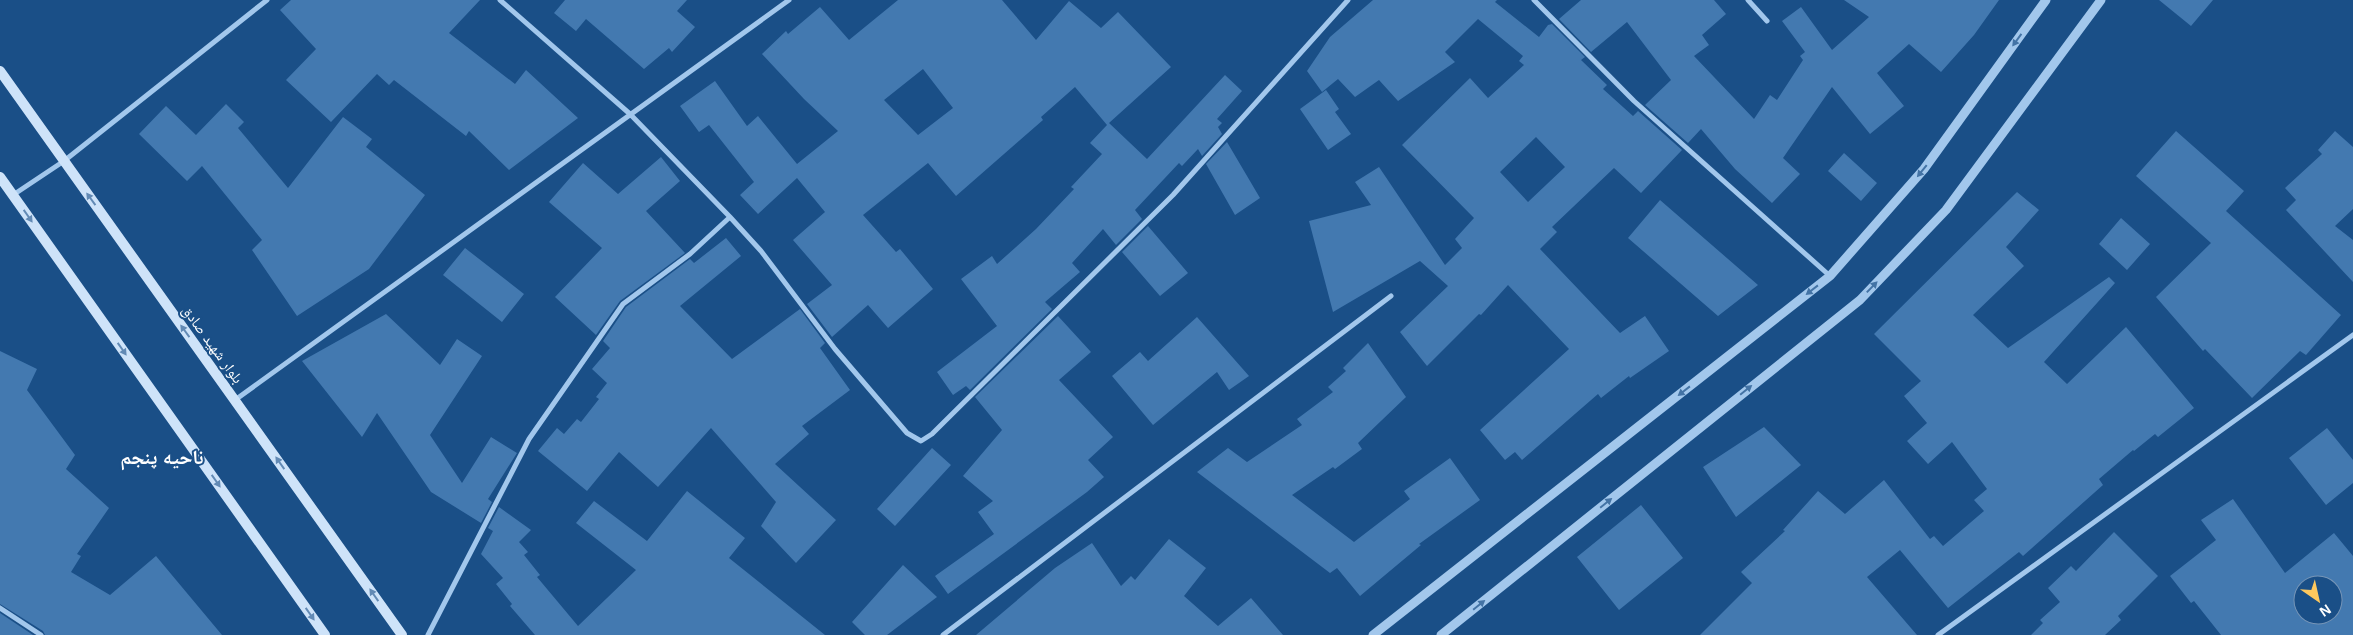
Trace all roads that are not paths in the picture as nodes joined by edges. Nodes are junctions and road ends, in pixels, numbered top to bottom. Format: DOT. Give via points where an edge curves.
graph roads {
  1 [pos="267,0"];
  2 [pos="500,0"];
  3 [pos="789,0"];
  4 [pos="1348,0"];
  5 [pos="1534,0"];
  6 [pos="1748,0"];
  7 [pos="2046,0"];
  8 [pos="2101,0"];
  9 [pos="1767,21"];
  10 [pos="0,71"];
  11 [pos="630,114"];
  12 [pos="64,161"];
  13 [pos="0,177"];
  14 [pos="13,196"];
  15 [pos="730,217"];
  16 [pos="1830,276"];
  17 [pos="1390,296"];
  18 [pos="2353,335"];
  19 [pos="235,400"];
  20 [pos="0,608"];
  21 [pos="41,635"];
  22 [pos="326,635"];
  23 [pos="402,635"];
  24 [pos="428,635"];
  25 [pos="943,635"];
  26 [pos="1373,635"];
  27 [pos="1441,635"];
  28 [pos="1938,635"];
  1 -- 12 [label="street"];
  2 -- 11 [label="street"];
  3 -- 11 [label="street"];
  4 -- 15 [label="street" via="1173,195 932,434 921,441 907,433 871,391 761,251"];
  5 -- 16 [label="street" via="1634,101"];
  6 -- 9 [label="street"];
  7 -- 16 [label="street, one-way" via="1924,169"];
  27 -- 8 [label="street, one-way" via="1860,300 1946,210"];
  10 -- 12 [label="main road, بلوار شهید صادق"];
  11 -- 15 [label="street"];
  11 -- 19 [label="street"];
  12 -- 14 [label="street"];
  19 -- 12 [label="main road, بلوار شهید صادق, one-way"];
  13 -- 14 [label="main road"];
  14 -- 22 [label="main road, one-way"];
  15 -- 24 [label="street" via="690,254 623,304 528,439"];
  16 -- 26 [label="street, one-way"];
  17 -- 25 [label="street"];
  18 -- 28 [label="street"];
  23 -- 19 [label="main road, بلوار شهید صادق, one-way"];
  20 -- 21 [label="street"];
}
